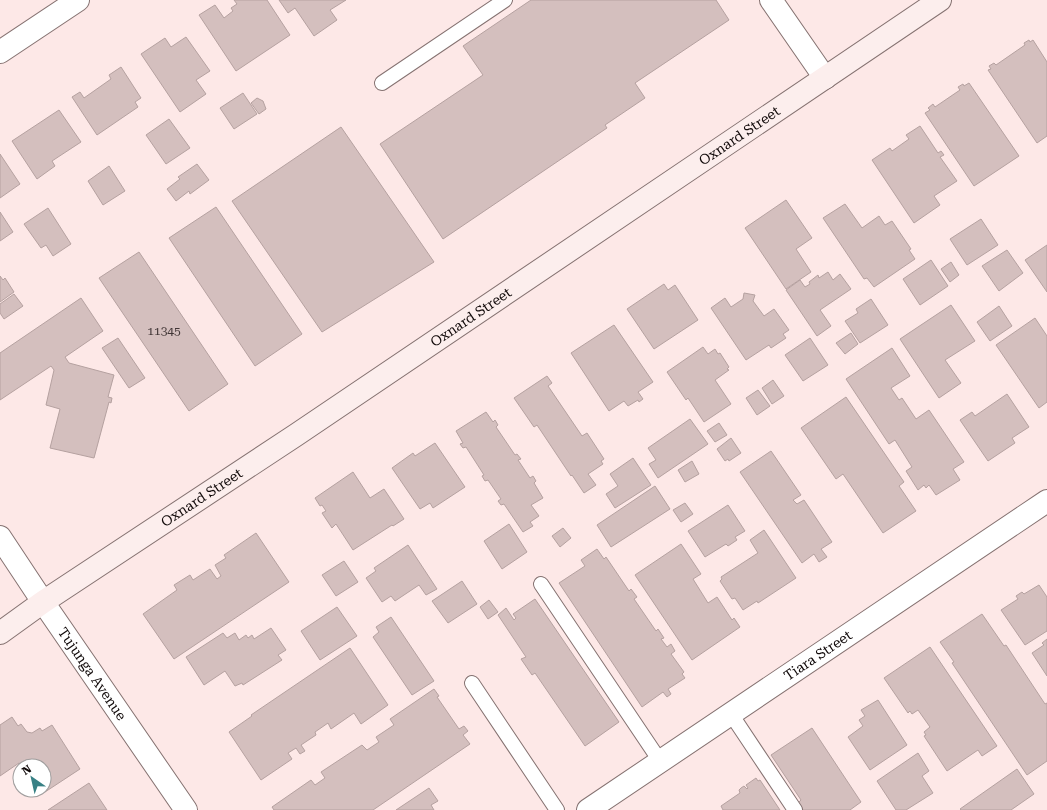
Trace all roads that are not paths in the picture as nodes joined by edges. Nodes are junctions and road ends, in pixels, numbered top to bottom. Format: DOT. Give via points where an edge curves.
graph roads {
  1 [pos="78,0"];
  2 [pos="505,0"];
  3 [pos="771,0"];
  4 [pos="940,0"];
  5 [pos="0,52"];
  6 [pos="825,78"];
  7 [pos="382,83"];
  8 [pos="1047,501"];
  9 [pos="0,537"];
  10 [pos="541,584"];
  11 [pos="43,602"];
  12 [pos="0,633"];
  13 [pos="472,683"];
  14 [pos="731,714"];
  15 [pos="660,761"];
  16 [pos="186,810"];
  17 [pos="557,810"];
  18 [pos="588,810"];
  19 [pos="795,810"];
  1 -- 5 [label="street"];
  2 -- 7 [label="lane"];
  3 -- 6 [label="street"];
  4 -- 6 [label="main road, Oxnard Street"];
  6 -- 11 [label="main road, Oxnard Street" via="290,439"];
  8 -- 14 [label="street, Tiara Street"];
  9 -- 11 [label="street, Tujunga Avenue"];
  10 -- 15 [label="lane"];
  11 -- 12 [label="main road, Oxnard Street"];
  11 -- 16 [label="street, Tujunga Avenue"];
  13 -- 17 [label="lane"];
  14 -- 15 [label="street, Tiara Street"];
  14 -- 19 [label="lane"];
  15 -- 18 [label="street, Tiara Street"];
}
